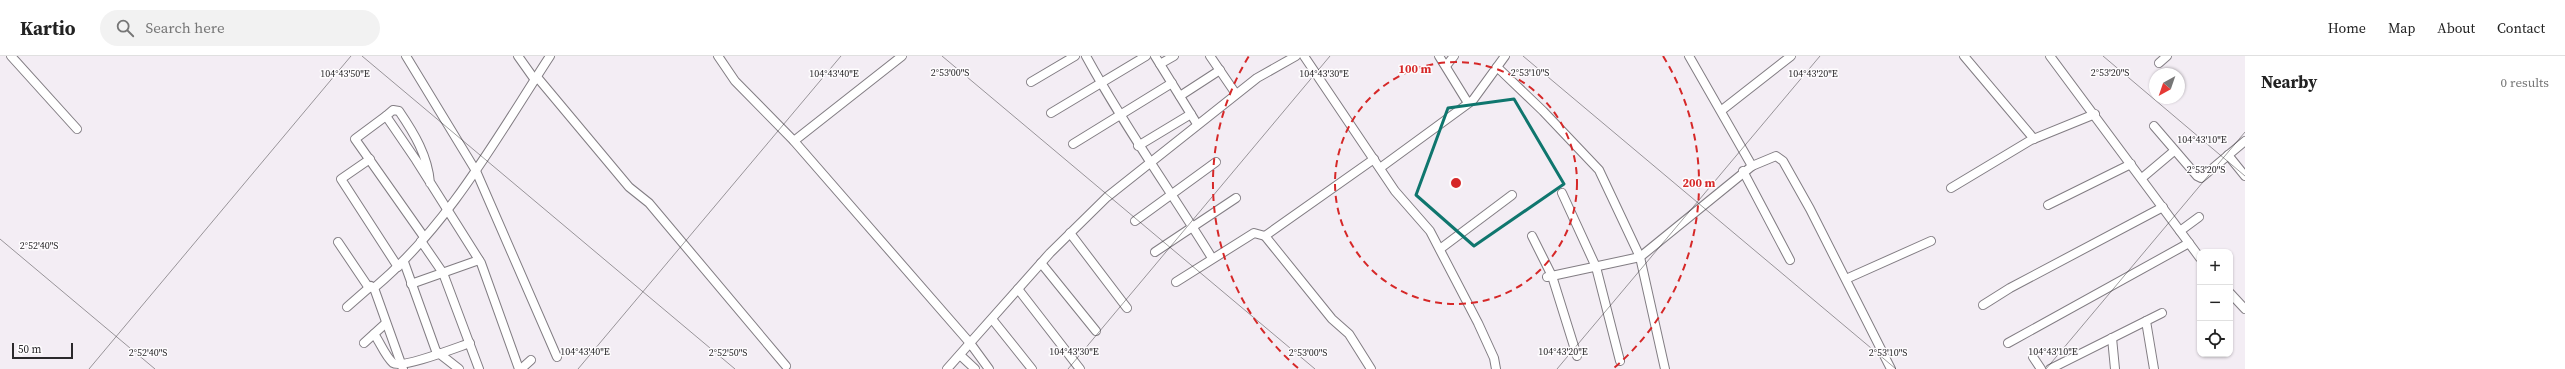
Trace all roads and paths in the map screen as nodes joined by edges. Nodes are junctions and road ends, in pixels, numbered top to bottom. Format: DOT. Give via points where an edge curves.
graph roads {
  1 [pos="11,56"];
  2 [pos="406,56"];
  3 [pos="518,56"];
  4 [pos="550,56"];
  5 [pos="718,56"];
  6 [pos="902,56"];
  7 [pos="1075,56"];
  8 [pos="1086,56"];
  9 [pos="1146,56"];
  10 [pos="1156,56"];
  11 [pos="1174,56"];
  12 [pos="1210,56"];
  13 [pos="1296,56"];
  14 [pos="1304,56"];
  15 [pos="1439,56"];
  16 [pos="1454,56"];
  17 [pos="1505,56"];
  18 [pos="1689,56"];
  19 [pos="1791,56"];
  20 [pos="1964,56"];
  21 [pos="2050,56"];
  22 [pos="2167,56"];
  23 [pos="2159,63"];
  24 [pos="1160,64"];
  25 [pos="1446,66"];
  26 [pos="1497,67"];
  27 [pos="1220,70"];
  28 [pos="536,78"];
  29 [pos="1031,82"];
  30 [pos="1172,82"];
  31 [pos="1100,83"];
  32 [pos="1236,94"];
  33 [pos="1180,96"];
  34 [pos="1468,103"];
  35 [pos="1722,110"];
  36 [pos="1051,113"];
  37 [pos="1191,114"];
  38 [pos="2095,114"];
  39 [pos="386,116"];
  40 [pos="1120,116"];
  41 [pos="1197,124"];
  42 [pos="2154,126"];
  43 [pos="77,129"];
  44 [pos="2034,139"];
  45 [pos="794,141"];
  46 [pos="2245,141"];
  47 [pos="1073,144"];
  48 [pos="1138,146"];
  49 [pos="2174,151"];
  50 [pos="2228,156"];
  51 [pos="370,159"];
  52 [pos="1374,159"];
  53 [pos="1216,162"];
  54 [pos="1149,163"];
  55 [pos="2131,164"];
  56 [pos="1752,166"];
  57 [pos="1380,168"];
  58 [pos="476,171"];
  59 [pos="1743,171"];
  60 [pos="2245,176"];
  61 [pos="2142,178"];
  62 [pos="430,183"];
  63 [pos="1951,188"];
  64 [pos="1171,193"];
  65 [pos="1562,193"];
  66 [pos="1512,196"];
  67 [pos="1236,198"];
  68 [pos="2048,205"];
  69 [pos="2163,207"];
  70 [pos="447,210"];
  71 [pos="2199,217"];
  72 [pos="1135,221"];
  73 [pos="1192,226"];
  74 [pos="2180,231"];
  75 [pos="1070,234"];
  76 [pos="1265,236"];
  77 [pos="1532,236"];
  78 [pos="423,239"];
  79 [pos="1932,241"];
  80 [pos="338,242"];
  81 [pos="2189,243"];
  82 [pos="1440,249"];
  83 [pos="1155,252"];
  84 [pos="2197,254"];
  85 [pos="1212,258"];
  86 [pos="1640,258"];
  87 [pos="479,260"];
  88 [pos="1790,260"];
  89 [pos="1041,263"];
  90 [pos="401,265"];
  91 [pos="1596,267"];
  92 [pos="443,273"];
  93 [pos="1549,277"];
  94 [pos="1846,280"];
  95 [pos="1176,282"];
  96 [pos="412,284"];
  97 [pos="371,288"];
  98 [pos="1018,289"];
  99 [pos="2233,296"];
  100 [pos="1983,305"];
  101 [pos="347,307"];
  102 [pos="1127,308"];
  103 [pos="2245,309"];
  104 [pos="2162,313"];
  105 [pos="992,319"];
  106 [pos="2146,321"];
  107 [pos="386,323"];
  108 [pos="1096,331"];
  109 [pos="374,334"];
  110 [pos="2112,338"];
  111 [pos="364,343"];
  112 [pos="470,343"];
  113 [pos="970,343"];
  114 [pos="2008,343"];
  115 [pos="439,355"];
  116 [pos="960,355"];
  117 [pos="1577,356"];
  118 [pos="557,357"];
  119 [pos="2034,357"];
  120 [pos="532,360"];
  121 [pos="1620,361"];
  122 [pos="786,366"];
  123 [pos="401,367"];
  124 [pos="459,369"];
  125 [pos="479,369"];
  126 [pos="520,369"];
  127 [pos="947,369"];
  128 [pos="975,369"];
  129 [pos="989,369"];
  130 [pos="1032,369"];
  131 [pos="1080,369"];
  132 [pos="1371,369"];
  133 [pos="1496,369"];
  134 [pos="1665,369"];
  135 [pos="1891,369"];
  136 [pos="2041,369"];
  137 [pos="2050,369"];
  138 [pos="2115,369"];
  139 [pos="2154,369"];
  1 -- 43 [label="street"];
  2 -- 58 [label="street"];
  3 -- 28 [label="street"];
  4 -- 28 [label="street"];
  5 -- 45 [label="street" via="735,81"];
  6 -- 45 [label="street"];
  7 -- 29 [label="street"];
  8 -- 31 [label="street"];
  9 -- 31 [label="street"];
  10 -- 24 [label="street"];
  11 -- 24 [label="street"];
  12 -- 27 [label="street"];
  13 -- 32 [label="street" via="1257,78"];
  14 -- 52 [label="street"];
  15 -- 25 [label="street"];
  16 -- 25 [label="street"];
  17 -- 26 [label="street"];
  18 -- 35 [label="street"];
  19 -- 35 [label="street"];
  20 -- 44 [label="street"];
  21 -- 38 [label="street"];
  22 -- 23 [label="street"];
  24 -- 30 [label="street"];
  25 -- 34 [label="street"];
  26 -- 34 [label="street" via="1480,93"];
  26 -- 86 [label="street" via="1595,164"];
  27 -- 32 [label="street"];
  27 -- 33 [label="street"];
  28 -- 58 [label="street"];
  28 -- 122 [label="street" via="628,187 654,209"];
  30 -- 33 [label="street"];
  30 -- 40 [label="street"];
  31 -- 36 [label="street"];
  31 -- 40 [label="street"];
  32 -- 41 [label="street"];
  33 -- 37 [label="street"];
  34 -- 57 [label="street"];
  35 -- 56 [label="street"];
  37 -- 41 [label="street"];
  37 -- 48 [label="street"];
  38 -- 44 [label="street"];
  38 -- 55 [label="street"];
  39 -- 51 [label="street" via="356,136"];
  39 -- 62 [label="street"];
  39 -- 62 [label="street" via="396,109 415,133 429,170"];
  40 -- 47 [label="street"];
  40 -- 48 [label="street"];
  41 -- 54 [label="street"];
  42 -- 49 [label="street"];
  44 -- 63 [label="street"];
  45 -- 113 [label="street"];
  46 -- 50 [label="street"];
  48 -- 54 [label="street"];
  49 -- 50 [label="street" via="2201,178"];
  49 -- 61 [label="street"];
  50 -- 60 [label="street"];
  51 -- 78 [label="street"];
  51 -- 90 [label="street" via="341,179"];
  52 -- 57 [label="street"];
  52 -- 76 [label="street"];
  53 -- 64 [label="street"];
  54 -- 64 [label="street"];
  54 -- 75 [label="street" via="1106,197"];
  55 -- 61 [label="street"];
  55 -- 68 [label="street"];
  56 -- 59 [label="street"];
  56 -- 94 [label="street" via="1776,156 1783,161"];
  57 -- 82 [label="street" via="1430,231"];
  58 -- 70 [label="street"];
  58 -- 118 [label="street"];
  59 -- 86 [label="street"];
  59 -- 88 [label="street"];
  61 -- 69 [label="street"];
  62 -- 70 [label="street"];
  64 -- 72 [label="street"];
  64 -- 73 [label="street"];
  65 -- 91 [label="street"];
  66 -- 82 [label="street"];
  67 -- 73 [label="street"];
  69 -- 74 [label="street"];
  69 -- 100 [label="street"];
  70 -- 78 [label="street"];
  70 -- 87 [label="street"];
  71 -- 74 [label="street"];
  73 -- 83 [label="street"];
  73 -- 85 [label="street"];
  74 -- 81 [label="street"];
  75 -- 89 [label="street"];
  75 -- 102 [label="street"];
  76 -- 85 [label="street" via="1254,233"];
  76 -- 132 [label="street" via="1332,319 1349,334"];
  77 -- 93 [label="street"];
  78 -- 90 [label="street"];
  78 -- 92 [label="street"];
  79 -- 94 [label="street"];
  80 -- 97 [label="street"];
  81 -- 84 [label="street"];
  81 -- 114 [label="street"];
  82 -- 133 [label="street" via="1478,323 1494,358"];
  85 -- 95 [label="street"];
  86 -- 91 [label="street"];
  86 -- 134 [label="street"];
  87 -- 92 [label="street"];
  87 -- 126 [label="street"];
  89 -- 98 [label="street"];
  89 -- 108 [label="street"];
  90 -- 96 [label="street"];
  90 -- 97 [label="street"];
  91 -- 93 [label="street"];
  91 -- 121 [label="street"];
  92 -- 96 [label="street"];
  92 -- 112 [label="street"];
  93 -- 117 [label="street"];
  94 -- 135 [label="street"];
  96 -- 115 [label="street"];
  97 -- 101 [label="street"];
  97 -- 107 [label="street"];
  98 -- 105 [label="street"];
  98 -- 131 [label="street"];
  99 -- 103 [label="street"];
  104 -- 106 [label="street"];
  105 -- 113 [label="street"];
  105 -- 130 [label="street"];
  106 -- 110 [label="street"];
  106 -- 139 [label="street"];
  107 -- 109 [label="street"];
  107 -- 123 [label="street"];
  109 -- 111 [label="street"];
  109 -- 123 [label="street" via="392,362"];
  110 -- 137 [label="street"];
  110 -- 138 [label="street"];
  112 -- 115 [label="street"];
  112 -- 125 [label="street"];
  113 -- 116 [label="street"];
  113 -- 129 [label="street"];
  115 -- 123 [label="street"];
  115 -- 124 [label="street"];
  116 -- 127 [label="street"];
  116 -- 128 [label="street"];
  119 -- 136 [label="street"];
  120 -- 126 [label="street"];
}
